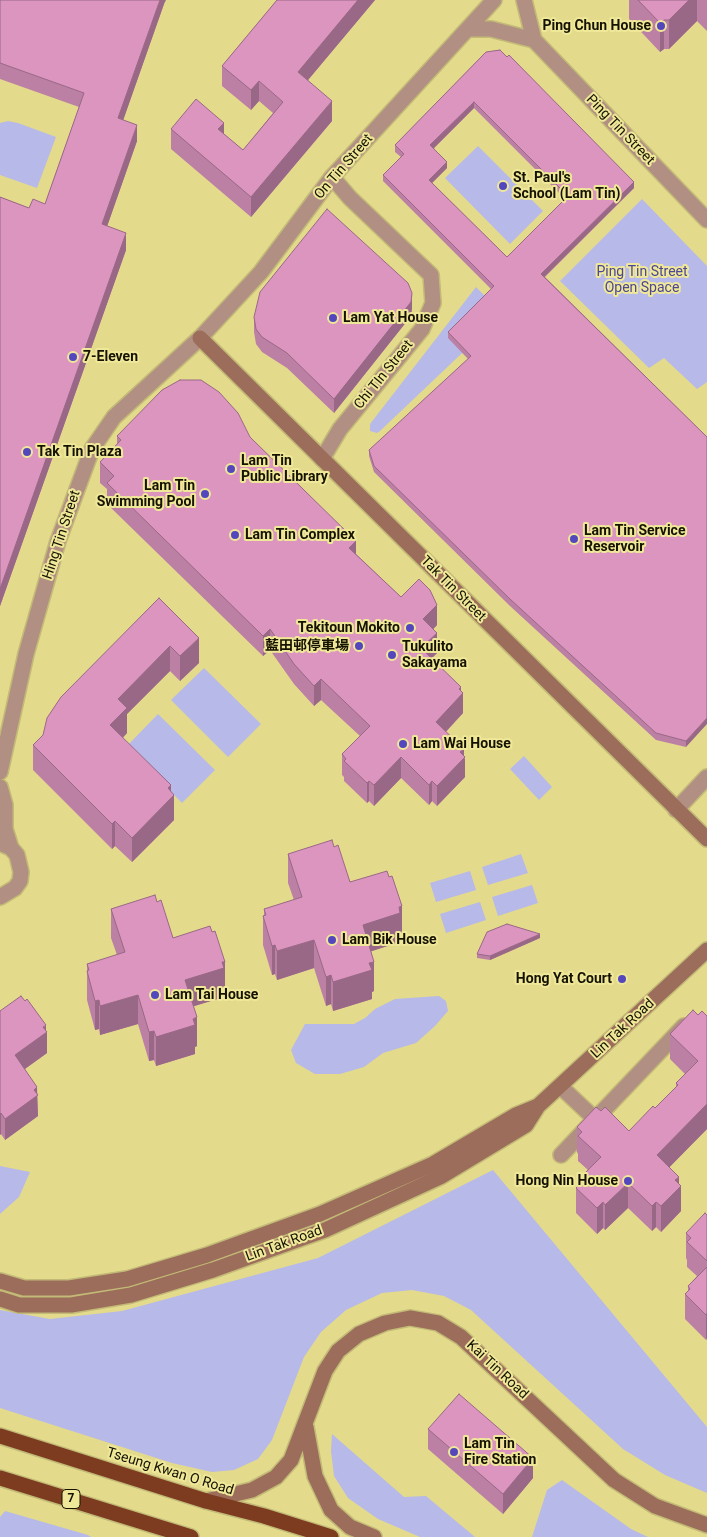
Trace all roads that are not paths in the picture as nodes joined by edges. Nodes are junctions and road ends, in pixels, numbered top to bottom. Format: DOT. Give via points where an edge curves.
graph roads {
  1 [pos="494,0"];
  2 [pos="524,0"];
  3 [pos="468,29"];
  4 [pos="534,40"];
  5 [pos="332,177"];
  6 [pos="707,220"];
  7 [pos="200,338"];
  8 [pos="322,459"];
  9 [pos="0,772"];
  10 [pos="707,777"];
  11 [pos="0,787"];
  12 [pos="676,810"];
  13 [pos="707,839"];
  14 [pos="6,846"];
  15 [pos="0,897"];
  16 [pos="707,950"];
  17 [pos="684,1026"];
  18 [pos="561,1087"];
  19 [pos="538,1106"];
  20 [pos="595,1119"];
  21 [pos="561,1155"];
  22 [pos="0,1281"];
  23 [pos="0,1299"];
  24 [pos="305,1423"];
  25 [pos="0,1436"];
  26 [pos="0,1478"];
  27 [pos="206,1501"];
  28 [pos="707,1525"];
  29 [pos="191,1537"];
  30 [pos="331,1537"];
  31 [pos="374,1537"];
  1 -- 3 [label="street, On Tin Street"];
  2 -- 4 [label="street, Ping Tin Street"];
  3 -- 4 [label="street" via="491,29"];
  3 -- 5 [label="street, On Tin Street"];
  4 -- 6 [label="street, Ping Tin Street"];
  5 -- 7 [label="street, On Tin Street" via="261,272"];
  5 -- 8 [label="street, Chi TIn Street" via="431,275 433,303 422,329 340,429"];
  7 -- 8 [label="street, Tak Tin Street"];
  7 -- 9 [label="street, Hing Tin Street" via="114,416 92,449 55,551 26,654"];
  8 -- 12 [label="street, Tak Tin Street"];
  10 -- 12 [label="street"];
  11 -- 14 [label="street" via="5,805"];
  12 -- 13 [label="street, Tak Tin Street"];
  14 -- 15 [label="street" via="20,863 20,881"];
  16 -- 18 [label="street, Lin Tak Road"];
  17 -- 20 [label="street"];
  18 -- 19 [label="street, Lin Tak Road"];
  18 -- 20 [label="street"];
  19 -- 22 [label="street, Lin Tak Road" via="516,1115 433,1164 320,1214 207,1255 127,1279 69,1288 24,1288"];
  19 -- 23 [label="street, Lin Tak Road" via="526,1125 440,1177 325,1230 132,1295 71,1305 19,1305"];
  20 -- 21 [label="street"];
  24 -- 27 [label="street, Kai Tin Road" via="291,1460 276,1477 252,1490"];
  24 -- 28 [label="street, Kai Tin Road" via="325,1371 338,1351 360,1334 385,1323 410,1318 438,1323 480,1353 614,1480 656,1506"];
  24 -- 31 [label="street" via="315,1476 332,1510 350,1527"];
  25 -- 27 [label="highway, Tseung Kwan O Road"];
  26 -- 29 [label="highway, 7"];
  27 -- 30 [label="highway, Tseung Kwan O Road"];
}
